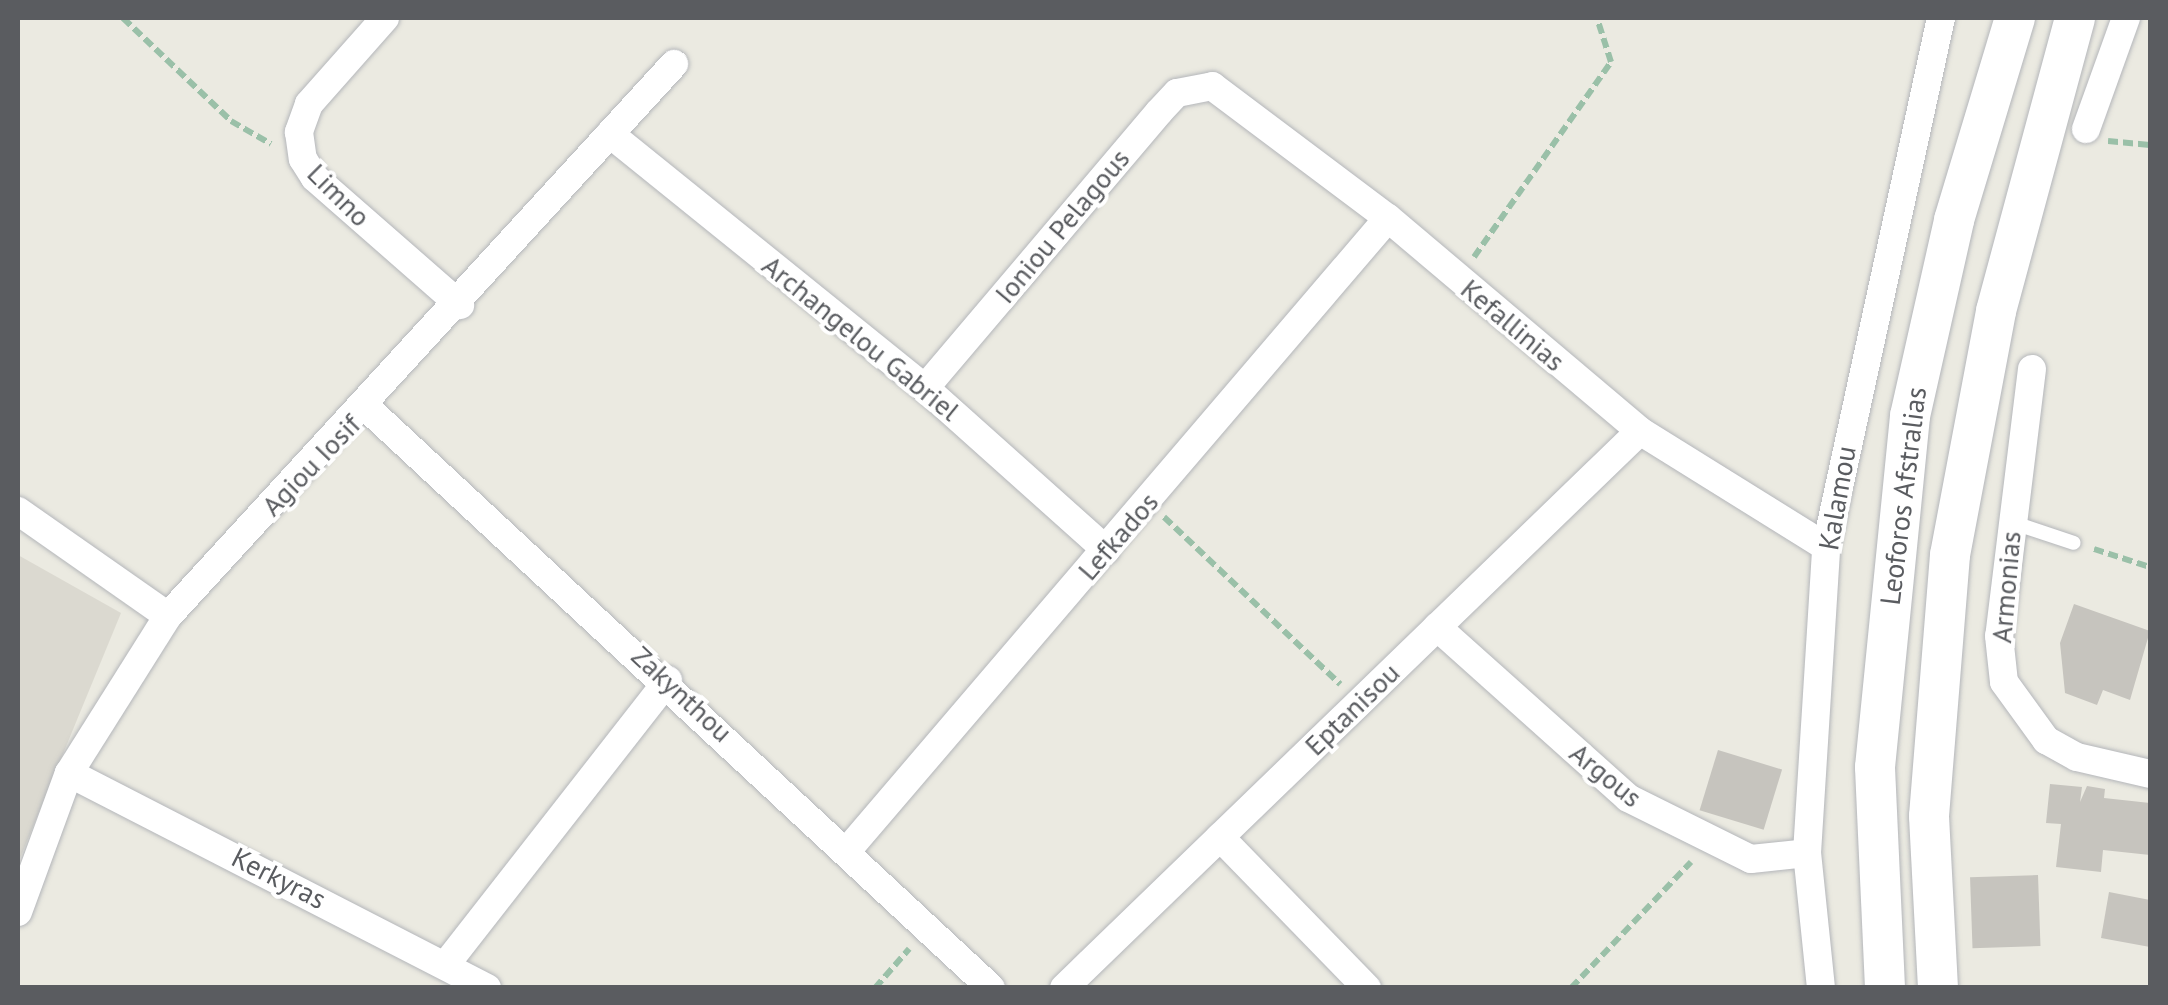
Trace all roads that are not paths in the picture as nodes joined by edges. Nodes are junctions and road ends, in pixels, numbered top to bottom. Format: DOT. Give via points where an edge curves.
graph roads {
  1 [pos="385,18"];
  2 [pos="1941,18"];
  3 [pos="2015,18"];
  4 [pos="2074,18"];
  5 [pos="2126,18"];
  6 [pos="674,64"];
  7 [pos="1212,86"];
  8 [pos="2086,130"];
  9 [pos="610,134"];
  10 [pos="1388,218"];
  11 [pos="460,305"];
  12 [pos="2032,369"];
  13 [pos="925,388"];
  14 [pos="366,407"];
  15 [pos="1640,431"];
  16 [pos="18,511"];
  17 [pos="2011,521"];
  18 [pos="2074,543"];
  19 [pos="1826,547"];
  20 [pos="1106,550"];
  21 [pos="168,616"];
  22 [pos="1437,627"];
  23 [pos="668,680"];
  24 [pos="68,773"];
  25 [pos="2150,774"];
  26 [pos="1220,837"];
  27 [pos="846,852"];
  28 [pos="1807,853"];
  29 [pos="18,912"];
  30 [pos="447,963"];
  31 [pos="487,988"];
  32 [pos="992,988"];
  33 [pos="1064,988"];
  34 [pos="1367,988"];
  35 [pos="1820,988"];
  36 [pos="1885,988"];
  37 [pos="1938,988"];
  1 -- 11 [label="street, Limno" via="309,104 299,132 303,160 315,178"];
  2 -- 19 [label="street, Kalamou"];
  3 -- 36 [label="main road, Leoforos Afstralias" via="1954,220 1910,416 1876,767"];
  4 -- 37 [label="main road, Leoforos Afstralias" via="1996,311 1950,555 1929,816"];
  5 -- 8 [label="street"];
  6 -- 9 [label="street, Agiou Iosif"];
  7 -- 10 [label="street, Kefallinias"];
  7 -- 13 [label="street, Ioniou Pelagous" via="1177,93 1158,112"];
  9 -- 11 [label="street, Agiou Iosif"];
  9 -- 13 [label="street, Archangelou Gabriel"];
  10 -- 15 [label="street, Kefallinias"];
  10 -- 20 [label="street, Lefkados"];
  11 -- 14 [label="street, Agiou Iosif"];
  12 -- 17 [label="street, Armonias"];
  13 -- 20 [label="street, Archangelou Gabriel"];
  14 -- 21 [label="street, Agiou Iosif"];
  14 -- 23 [label="street, Zakynthou"];
  15 -- 19 [label="street, Kefallinias"];
  15 -- 22 [label="street, Eptanisou"];
  16 -- 21 [label="street"];
  17 -- 18 [label="lane"];
  17 -- 25 [label="street, Armonias" via="1999,636 2011,700 2060,748"];
  19 -- 28 [label="street, Kalamou"];
  20 -- 27 [label="street, Lefkados"];
  21 -- 24 [label="street, Agiou Iosif"];
  22 -- 26 [label="street, Eptanisou"];
  22 -- 28 [label="street, Argous" via="1628,798 1752,858"];
  23 -- 27 [label="street, Zakynthou"];
  23 -- 30 [label="street"];
  24 -- 29 [label="street, Agiou Iosif"];
  24 -- 30 [label="street, Kerkyras"];
  26 -- 33 [label="street, Eptanisou"];
  26 -- 34 [label="street"];
  27 -- 32 [label="street, Zakynthou"];
  28 -- 35 [label="street, Kalamou"];
  30 -- 31 [label="street, Kerkyras"];
}
